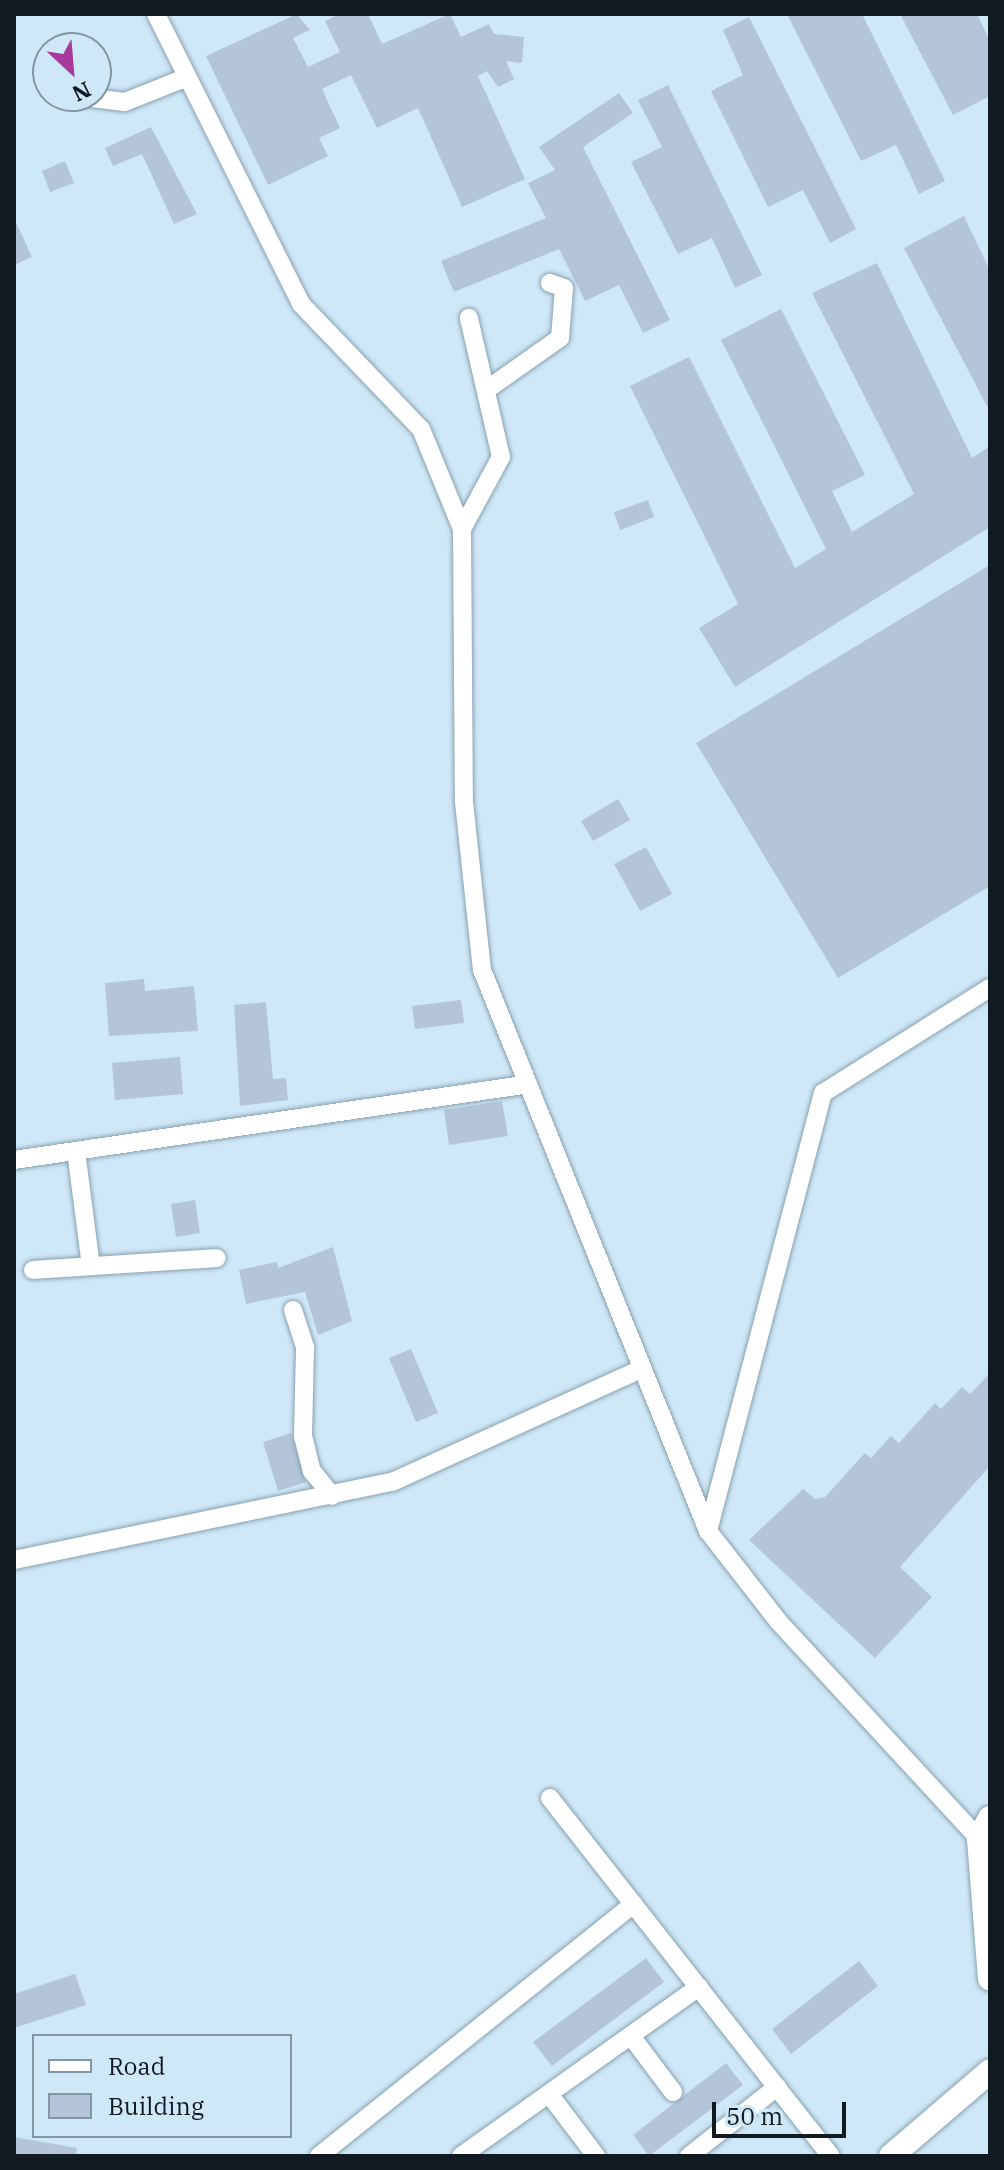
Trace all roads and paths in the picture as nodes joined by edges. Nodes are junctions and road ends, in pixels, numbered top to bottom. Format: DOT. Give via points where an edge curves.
graph roads {
  1 [pos="156,14"];
  2 [pos="185,78"];
  3 [pos="112,100"];
  4 [pos="550,283"];
  5 [pos="469,318"];
  6 [pos="489,388"];
  7 [pos="462,529"];
  8 [pos="990,988"];
  9 [pos="523,1085"];
  10 [pos="76,1151"];
  11 [pos="14,1160"];
  12 [pos="217,1258"];
  13 [pos="91,1266"];
  14 [pos="33,1270"];
  15 [pos="293,1310"];
  16 [pos="639,1370"];
  17 [pos="332,1496"];
  18 [pos="708,1531"];
  19 [pos="14,1560"];
  20 [pos="550,1798"];
  21 [pos="984,1829"];
  22 [pos="634,1904"];
  23 [pos="990,1979"];
  24 [pos="699,1987"];
  25 [pos="631,2036"];
  26 [pos="990,2071"];
  27 [pos="777,2087"];
  28 [pos="673,2092"];
  29 [pos="549,2094"];
  30 [pos="319,2156"];
  31 [pos="461,2156"];
  32 [pos="596,2156"];
  33 [pos="689,2156"];
  34 [pos="831,2156"];
  35 [pos="891,2156"];
  1 -- 2 [label="street"];
  2 -- 3 [label="street" via="125,102"];
  2 -- 7 [label="street" via="301,304 421,429"];
  4 -- 6 [label="street" via="564,288 560,338"];
  5 -- 6 [label="street"];
  6 -- 7 [label="street" via="501,457"];
  7 -- 9 [label="street" via="464,802 482,970"];
  8 -- 18 [label="street" via="823,1093"];
  9 -- 10 [label="street"];
  9 -- 16 [label="street"];
  10 -- 11 [label="street"];
  10 -- 13 [label="street"];
  12 -- 13 [label="street"];
  13 -- 14 [label="street"];
  15 -- 17 [label="street" via="305,1348 303,1436 312,1471"];
  16 -- 17 [label="street" via="392,1482"];
  16 -- 18 [label="street"];
  17 -- 19 [label="street"];
  18 -- 21 [label="street" via="778,1621"];
  20 -- 22 [label="street"];
  21 -- 23 [label="main road"];
  22 -- 24 [label="street"];
  22 -- 30 [label="street"];
  24 -- 25 [label="street"];
  24 -- 27 [label="street"];
  25 -- 28 [label="street"];
  25 -- 29 [label="street"];
  26 -- 35 [label="main road"];
  27 -- 33 [label="street"];
  27 -- 34 [label="street"];
  29 -- 31 [label="street"];
  29 -- 32 [label="street"];
}
